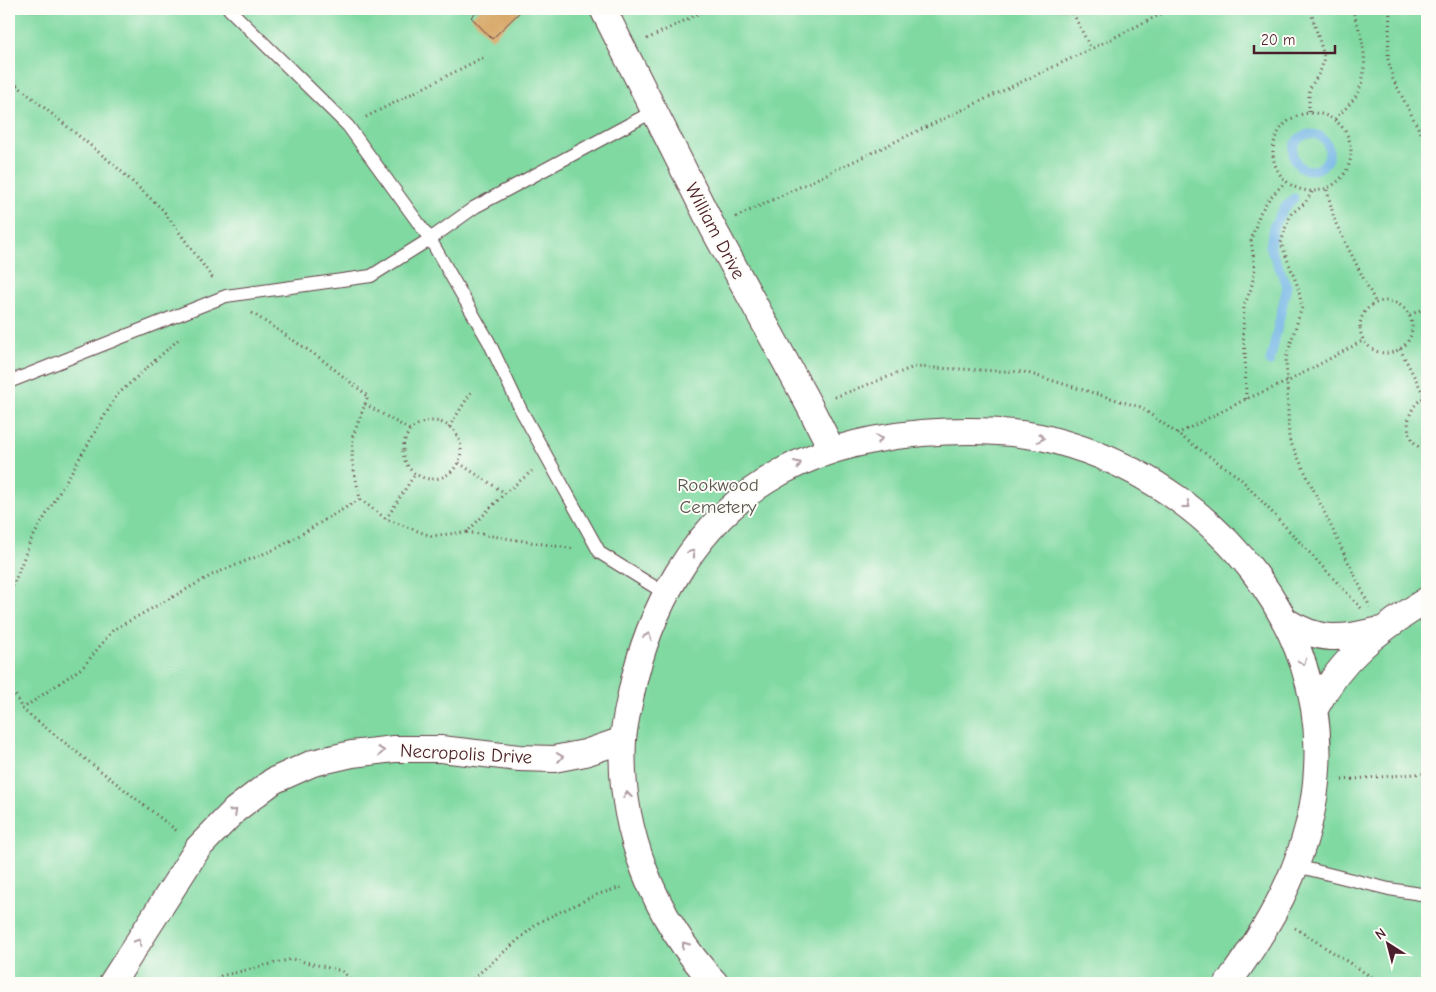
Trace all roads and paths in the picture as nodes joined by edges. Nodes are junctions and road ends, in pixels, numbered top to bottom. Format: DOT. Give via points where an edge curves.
graph roads {
  1 [pos="229,9"];
  2 [pos="603,9"];
  3 [pos="708,9"];
  4 [pos="1071,9"];
  5 [pos="1171,9"];
  6 [pos="1310,9"];
  7 [pos="1352,9"];
  8 [pos="1390,9"];
  9 [pos="1091,49"];
  10 [pos="624,51"];
  11 [pos="486,56"];
  12 [pos="9,79"];
  13 [pos="654,111"];
  14 [pos="1309,112"];
  15 [pos="1335,120"];
  16 [pos="348,126"];
  17 [pos="1427,145"];
  18 [pos="1285,182"];
  19 [pos="1326,190"];
  20 [pos="1312,192"];
  21 [pos="713,228"];
  22 [pos="430,239"];
  23 [pos="226,296"];
  24 [pos="1376,303"];
  25 [pos="1427,307"];
  26 [pos="1410,315"];
  27 [pos="182,336"];
  28 [pos="1364,340"];
  29 [pos="1400,349"];
  30 [pos="9,382"];
  31 [pos="1287,382"];
  32 [pos="472,391"];
  33 [pos="1426,396"];
  34 [pos="1246,399"];
  35 [pos="365,404"];
  36 [pos="810,407"];
  37 [pos="449,427"];
  38 [pos="410,430"];
  39 [pos="1177,434"];
  40 [pos="832,450"];
  41 [pos="1427,451"];
  42 [pos="548,458"];
  43 [pos="459,463"];
  44 [pos="415,474"];
  45 [pos="505,493"];
  46 [pos="360,499"];
  47 [pos="386,519"];
  48 [pos="466,532"];
  49 [pos="600,553"];
  50 [pos="666,594"];
  51 [pos="9,596"];
  52 [pos="1427,600"];
  53 [pos="1284,620"];
  54 [pos="1381,630"];
  55 [pos="9,682"];
  56 [pos="22,709"];
  57 [pos="1315,709"];
  58 [pos="623,740"];
  59 [pos="1427,773"];
  60 [pos="1317,774"];
  61 [pos="198,848"];
  62 [pos="1296,866"];
  63 [pos="648,878"];
  64 [pos="1427,895"];
  65 [pos="1274,914"];
  66 [pos="112,983"];
  67 [pos="213,983"];
  68 [pos="354,983"];
  69 [pos="471,983"];
  70 [pos="715,983"];
  71 [pos="1228,983"];
  72 [pos="1377,983"];
  1 -- 16 [label="lane"];
  2 -- 10 [label="street, William Drive"];
  3 -- 10 [label="path"];
  4 -- 9 [label="path"];
  5 -- 9 [label="path"];
  6 -- 14 [label="path" via="1324,56 1322,67 1309,89"];
  7 -- 15 [label="path" via="1359,26 1365,63 1358,93"];
  8 -- 17 [label="path" via="1388,59 1393,79"];
  9 -- 21 [label="path"];
  10 -- 13 [label="street, William Drive"];
  11 -- 16 [label="path"];
  12 -- 23 [label="path" via="112,163 163,210"];
  13 -- 21 [label="street, William Drive"];
  13 -- 22 [label="lane" via="475,207"];
  14 -- 15 [label="path"];
  14 -- 18 [label="path" via="1285,122 1272,146 1272,159"];
  15 -- 19 [label="path" via="1346,130 1352,157 1339,182"];
  16 -- 22 [label="lane"];
  18 -- 20 [label="path"];
  18 -- 34 [label="path" via="1260,213 1251,240 1255,269 1244,306 1243,334"];
  19 -- 20 [label="path"];
  19 -- 24 [label="path" via="1335,222"];
  20 -- 31 [label="path" via="1305,203 1291,214 1281,243 1302,307 1286,358"];
  21 -- 36 [label="street, William Drive"];
  22 -- 23 [label="lane" via="371,276"];
  22 -- 42 [label="lane"];
  23 -- 30 [label="lane"];
  23 -- 35 [label="path" via="320,358 368,396"];
  24 -- 26 [label="path" via="1399,304"];
  24 -- 28 [label="path" via="1363,315 1361,332"];
  25 -- 26 [label="path"];
  26 -- 29 [label="path" via="1410,338"];
  27 -- 51 [label="path" via="117,395 30,542"];
  28 -- 29 [label="path" via="1376,351 1384,353"];
  28 -- 31 [label="path"];
  29 -- 33 [label="path"];
  31 -- 34 [label="path"];
  31 -- 54 [label="path" via="1289,439"];
  32 -- 37 [label="path"];
  33 -- 41 [label="path" via="1412,409 1408,427 1416,444"];
  34 -- 39 [label="path"];
  35 -- 38 [label="path"];
  35 -- 46 [label="path" via="353,436 352,460"];
  36 -- 39 [label="path" via="914,368 1024,372 1140,407"];
  36 -- 40 [label="street, William Drive"];
  37 -- 38 [label="path" via="441,421 424,421"];
  37 -- 43 [label="path" via="455,431 462,446"];
  38 -- 44 [label="path" via="402,445 404,462"];
  39 -- 54 [label="path" via="1240,478"];
  50 -- 40 [label="street, one-way" via="700,542 741,499 788,469"];
  40 -- 53 [label="street, one-way" via="884,438 949,431 1039,437 1101,456 1156,483 1207,521 1253,572"];
  42 -- 45 [label="path"];
  42 -- 49 [label="lane"];
  43 -- 44 [label="path" via="447,476 431,480"];
  43 -- 45 [label="path"];
  44 -- 47 [label="path"];
  45 -- 48 [label="path"];
  46 -- 47 [label="path"];
  46 -- 56 [label="path" via="278,548 214,574 113,630 83,667"];
  47 -- 48 [label="path" via="431,536"];
  48 -- 49 [label="path"];
  49 -- 50 [label="lane"];
  58 -- 50 [label="street, one-way" via="641,654"];
  52 -- 54 [label="street"];
  53 -- 54 [label="street" via="1300,630 1333,638"];
  53 -- 57 [label="street, one-way" via="1305,666"];
  54 -- 57 [label="street" via="1334,675"];
  55 -- 56 [label="path"];
  56 -- 61 [label="path"];
  57 -- 60 [label="street"];
  61 -- 58 [label="street, Necropolis Drive, one-way" via="235,810 273,781 312,763 394,749 441,749 554,759"];
  63 -- 58 [label="street, one-way" via="630,819"];
  59 -- 60 [label="path" via="1341,780"];
  60 -- 62 [label="street" via="1312,810"];
  66 -- 61 [label="street, Necropolis Drive, one-way"];
  62 -- 64 [label="lane"];
  62 -- 65 [label="street"];
  63 -- 69 [label="path" via="596,895 539,922"];
  70 -- 63 [label="street, one-way" via="670,923"];
  65 -- 71 [label="street"];
  65 -- 72 [label="path"];
  67 -- 68 [label="path" via="221,976 292,959 342,971"];
}
